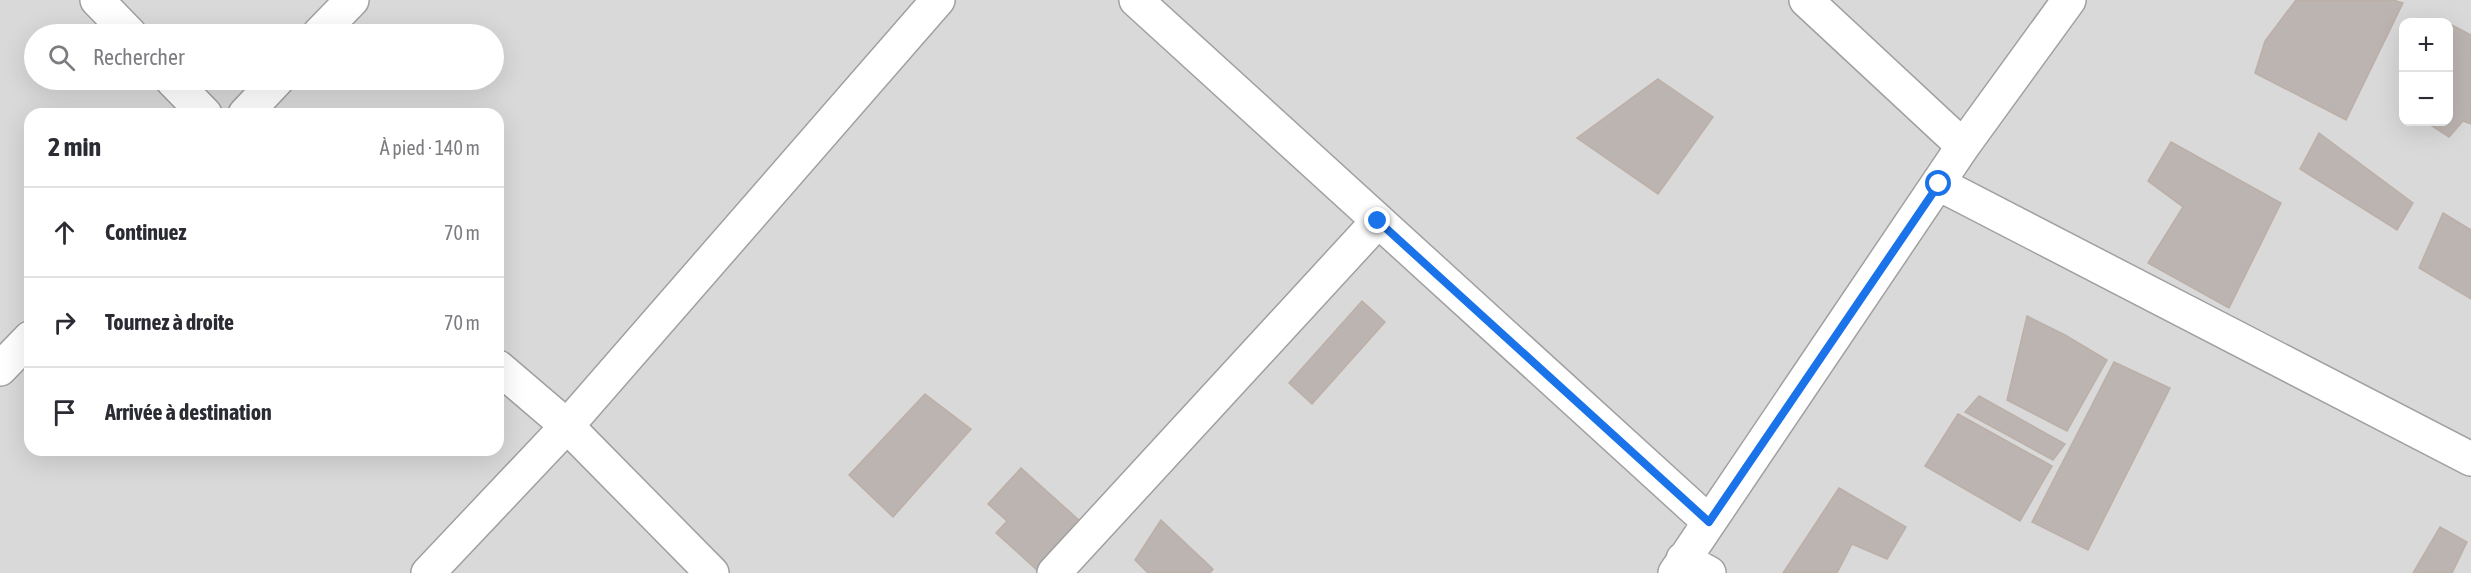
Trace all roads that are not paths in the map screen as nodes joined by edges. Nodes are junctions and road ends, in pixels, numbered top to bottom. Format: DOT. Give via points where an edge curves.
graph roads {
  1 [pos="97,0"];
  2 [pos="352,0"];
  3 [pos="938,0"];
  4 [pos="1136,0"];
  5 [pos="1806,0"];
  6 [pos="2069,0"];
  7 [pos="120,24"];
  8 [pos="329,24"];
  9 [pos="182,90"];
  10 [pos="268,90"];
  11 [pos="199,108"];
  12 [pos="251,108"];
  13 [pos="1963,146"];
  14 [pos="1939,184"];
  15 [pos="1378,221"];
  16 [pos="24,344"];
  17 [pos="0,369"];
  18 [pos="504,372"];
  19 [pos="567,426"];
  20 [pos="2471,459"];
  21 [pos="1709,522"];
  22 [pos="1689,568"];
  23 [pos="428,573"];
  24 [pos="712,573"];
  25 [pos="1054,573"];
  1 -- 7 [label="street"];
  2 -- 8 [label="street"];
  3 -- 19 [label="street"];
  4 -- 15 [label="street"];
  5 -- 13 [label="street"];
  6 -- 13 [label="street"];
  9 -- 11 [label="street"];
  10 -- 12 [label="street"];
  13 -- 14 [label="street"];
  14 -- 20 [label="street"];
  14 -- 21 [label="street"];
  15 -- 21 [label="street"];
  15 -- 25 [label="street"];
  16 -- 17 [label="street"];
  18 -- 19 [label="street"];
  19 -- 23 [label="street"];
  19 -- 24 [label="street"];
  21 -- 22 [label="street"];
}
